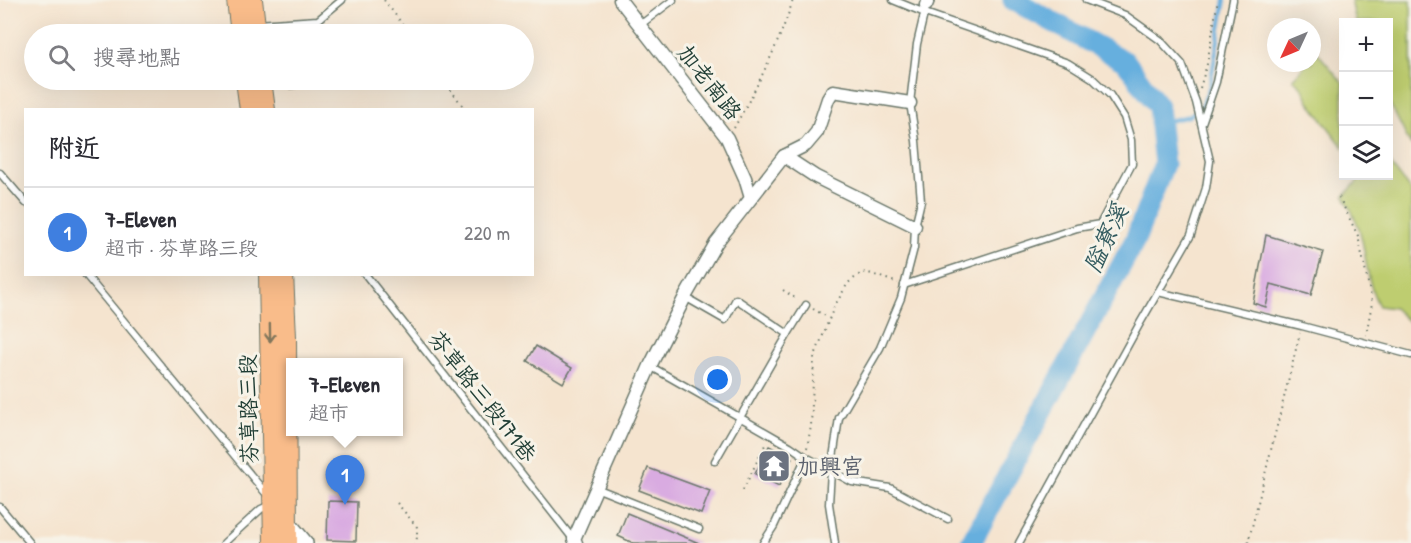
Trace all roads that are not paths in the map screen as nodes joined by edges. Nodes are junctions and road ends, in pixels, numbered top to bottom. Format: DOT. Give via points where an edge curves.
graph roads {
  1 [pos="237,0"];
  2 [pos="252,0"];
  3 [pos="342,0"];
  4 [pos="620,0"];
  5 [pos="673,0"];
  6 [pos="892,0"];
  7 [pos="1086,0"];
  8 [pos="1233,0"];
  9 [pos="926,6"];
  10 [pos="248,24"];
  11 [pos="251,24"];
  12 [pos="294,24"];
  13 [pos="639,25"];
  14 [pos="247,90"];
  15 [pos="262,90"];
  16 [pos="910,103"];
  17 [pos="250,108"];
  18 [pos="265,108"];
  19 [pos="1202,124"];
  20 [pos="784,156"];
  21 [pos="0,173"];
  22 [pos="751,198"];
  23 [pos="24,201"];
  24 [pos="915,226"];
  25 [pos="87,276"];
  26 [pos="269,276"];
  27 [pos="283,276"];
  28 [pos="367,276"];
  29 [pos="904,285"];
  30 [pos="1158,291"];
  31 [pos="686,297"];
  32 [pos="806,305"];
  33 [pos="788,334"];
  34 [pos="1411,355"];
  35 [pos="286,358"];
  36 [pos="650,366"];
  37 [pos="740,418"];
  38 [pos="287,436"];
  39 [pos="806,457"];
  40 [pos="716,461"];
  41 [pos="831,471"];
  42 [pos="596,488"];
  43 [pos="274,503"];
  44 [pos="0,507"];
  45 [pos="948,519"];
  46 [pos="699,530"];
  47 [pos="287,533"];
  48 [pos="575,541"];
  49 [pos="30,543"];
  50 [pos="224,543"];
  51 [pos="274,543"];
  52 [pos="305,543"];
  53 [pos="763,543"];
  54 [pos="835,543"];
  55 [pos="1019,543"];
  1 -- 10 [label="main road"];
  2 -- 11 [label="main road"];
  3 -- 12 [label="lane" via="318,20"];
  4 -- 13 [label="street, 加老南路"];
  5 -- 13 [label="lane"];
  6 -- 9 [label="lane"];
  7 -- 19 [label="lane" via="1125,15 1160,40 1182,64"];
  8 -- 19 [label="lane" via="1216,82"];
  9 -- 16 [label="lane"];
  9 -- 29 [label="lane" via="1068,63 1092,78 1125,117 1132,164 1100,224 1077,228"];
  13 -- 22 [label="street, 加老南路" via="727,138"];
  14 -- 17 [label="main road"];
  15 -- 18 [label="main road"];
  16 -- 20 [label="street" via="833,91 817,132 806,145"];
  16 -- 24 [label="lane" via="921,201"];
  19 -- 30 [label="lane" via="1210,161 1206,188 1191,235"];
  20 -- 22 [label="street"];
  20 -- 24 [label="street" via="816,177"];
  21 -- 23 [label="lane"];
  22 -- 31 [label="street" via="716,243"];
  24 -- 29 [label="lane" via="914,248"];
  25 -- 43 [label="lane"];
  26 -- 43 [label="main road, 芬草路三段, one-way"];
  27 -- 35 [label="main road, 芬草路三段"];
  28 -- 48 [label="lane, 芬草路三段171巷"];
  29 -- 41 [label="lane" via="880,348 839,418"];
  30 -- 34 [label="lane"];
  30 -- 55 [label="lane"];
  31 -- 33 [label="lane" via="725,320 736,299"];
  31 -- 36 [label="street"];
  32 -- 33 [label="lane"];
  33 -- 37 [label="lane"];
  36 -- 37 [label="lane"];
  36 -- 42 [label="street"];
  37 -- 39 [label="lane"];
  37 -- 40 [label="lane"];
  38 -- 47 [label="main road, 芬草路三段"];
  39 -- 41 [label="lane"];
  39 -- 53 [label="lane"];
  41 -- 45 [label="lane" via="852,482 890,488"];
  41 -- 54 [label="lane" via="828,504"];
  42 -- 46 [label="lane"];
  42 -- 48 [label="street"];
  43 -- 47 [label="street"];
  43 -- 50 [label="lane" via="261,509"];
  43 -- 51 [label="main road, 芬草路三段"];
  44 -- 49 [label="lane"];
  47 -- 52 [label="street"];
}
